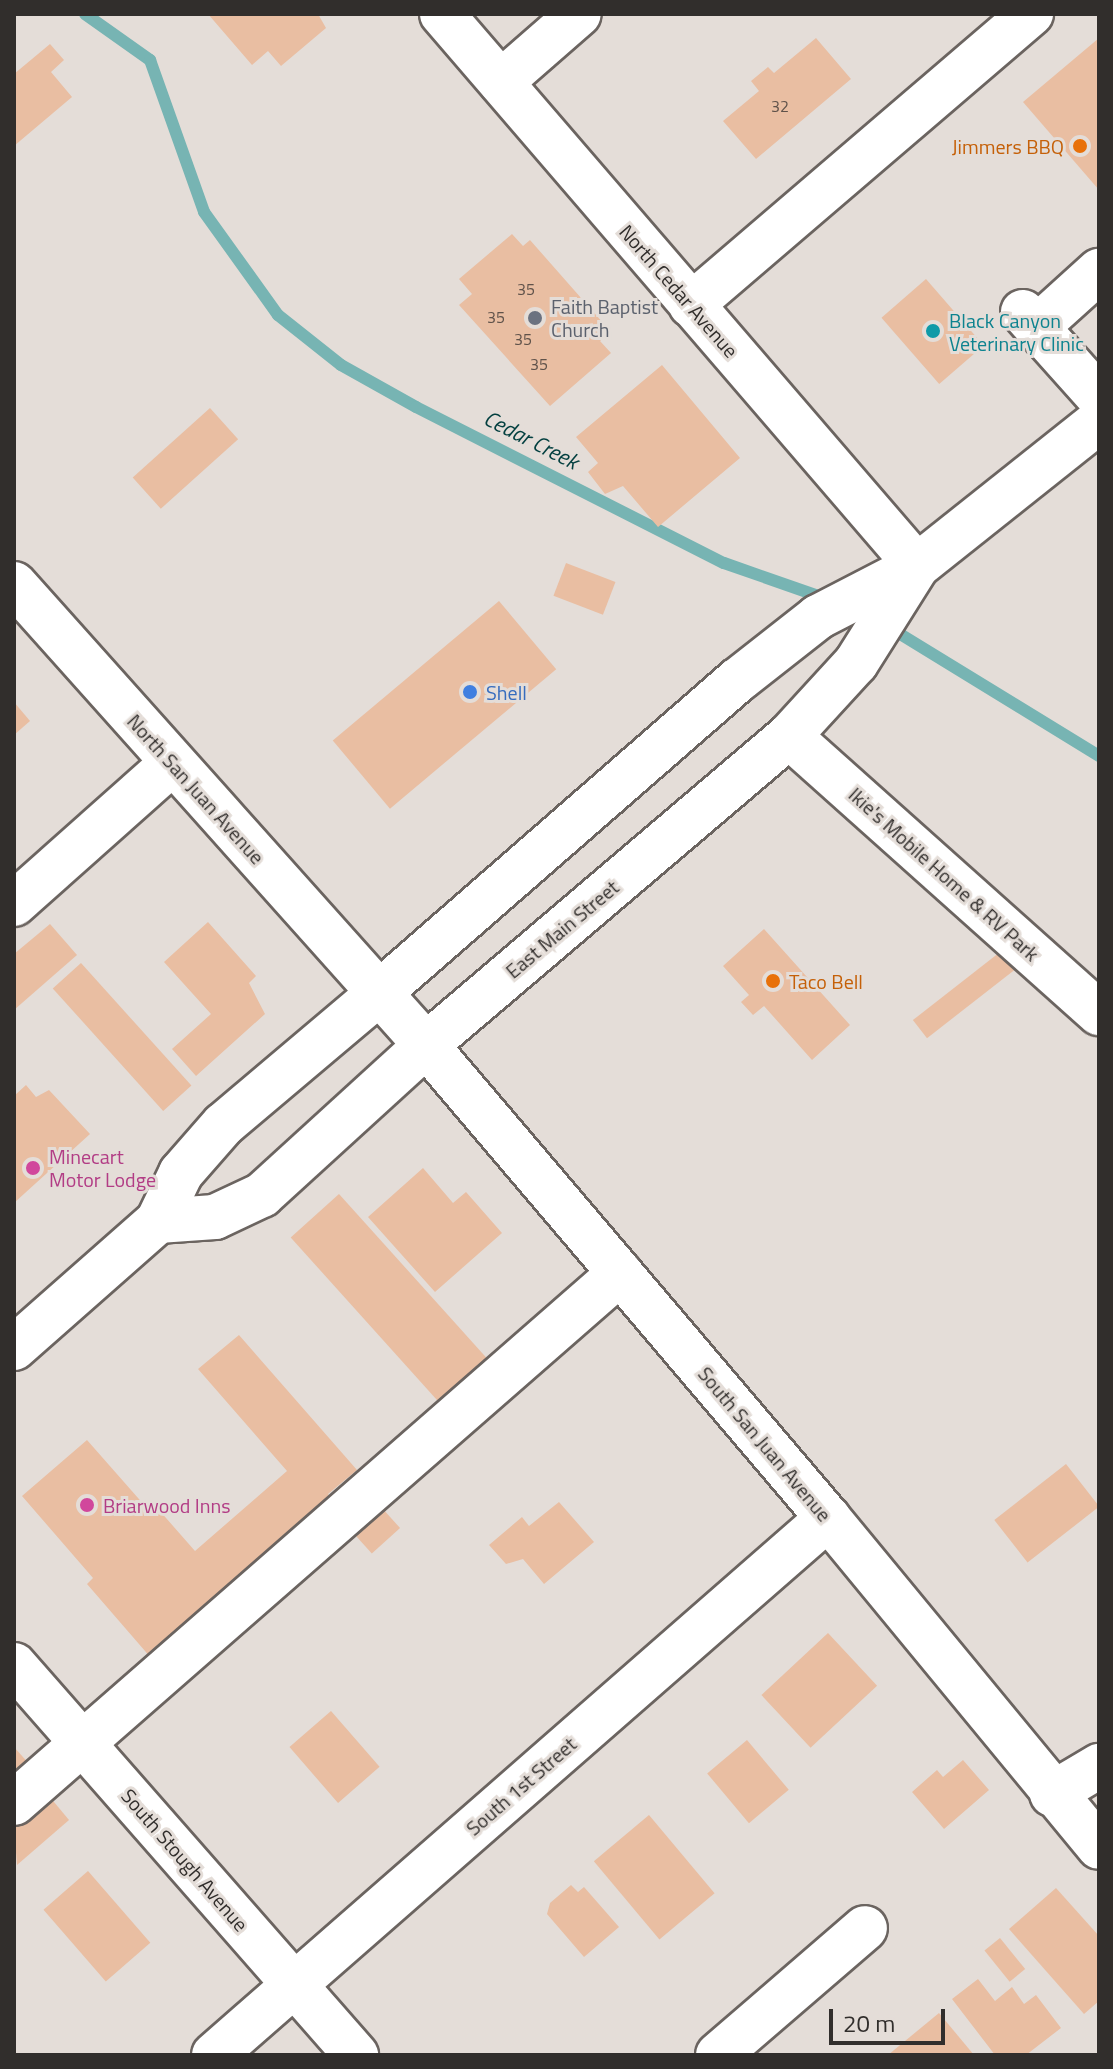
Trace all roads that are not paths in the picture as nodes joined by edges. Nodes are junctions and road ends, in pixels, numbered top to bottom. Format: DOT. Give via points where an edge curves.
graph roads {
  1 [pos="442,14"];
  2 [pos="579,14"];
  3 [pos="1031,14"];
  4 [pos="501,82"];
  5 [pos="1097,257"];
  6 [pos="691,305"];
  7 [pos="1099,397"];
  8 [pos="1099,421"];
  9 [pos="917,566"];
  10 [pos="14,584"];
  11 [pos="789,736"];
  12 [pos="172,763"];
  13 [pos="14,904"];
  14 [pos="379,993"];
  15 [pos="1099,1013"];
  16 [pos="426,1045"];
  17 [pos="158,1221"];
  18 [pos="620,1273"];
  19 [pos="14,1348"];
  20 [pos="828,1518"];
  21 [pos="14,1665"];
  22 [pos="82,1743"];
  23 [pos="1099,1766"];
  24 [pos="1052,1794"];
  25 [pos="14,1803"];
  26 [pos="1099,1847"];
  27 [pos="865,1928"];
  28 [pos="294,1985"];
  29 [pos="214,2055"];
  30 [pos="356,2055"];
  31 [pos="718,2055"];
  1 -- 4 [label="main road, North Cedar Avenue"];
  2 -- 4 [label="main road"];
  3 -- 6 [label="main road" via="953,101"];
  4 -- 6 [label="main road, North Cedar Avenue"];
  5 -- 7 [label="main road" via="1030,320"];
  6 -- 9 [label="main road, North Cedar Avenue"];
  8 -- 9 [label="main road, East Main Street"];
  9 -- 11 [label="main road, East Main Street" via="856,663"];
  9 -- 14 [label="main road, East Main Street" via="818,617 738,680"];
  10 -- 12 [label="main road, North San Juan Avenue"];
  11 -- 15 [label="main road, Ikie's Mobile Home & RV Park"];
  11 -- 16 [label="main road, East Main Street"];
  12 -- 13 [label="main road"];
  12 -- 14 [label="main road, North San Juan Avenue"];
  14 -- 16 [label="main road, North San Juan Avenue"];
  14 -- 17 [label="main road, East Main Street" via="223,1125 181,1173"];
  16 -- 17 [label="main road, East Main Street" via="262,1195 215,1217"];
  16 -- 18 [label="main road, South San Juan Avenue"];
  17 -- 19 [label="main road, East Main Street"];
  18 -- 20 [label="main road, South San Juan Avenue"];
  18 -- 22 [label="main road"];
  20 -- 24 [label="main road, South San Juan Avenue"];
  20 -- 28 [label="main road, South 1st Street"];
  21 -- 22 [label="main road, South Stough Avenue"];
  22 -- 25 [label="main road"];
  22 -- 28 [label="main road, South Stough Avenue"];
  23 -- 24 [label="main road"];
  24 -- 26 [label="main road, South San Juan Avenue"];
  27 -- 31 [label="main road"];
  28 -- 29 [label="main road, South 1st Street"];
  28 -- 30 [label="main road, South Stough Avenue"];
}
